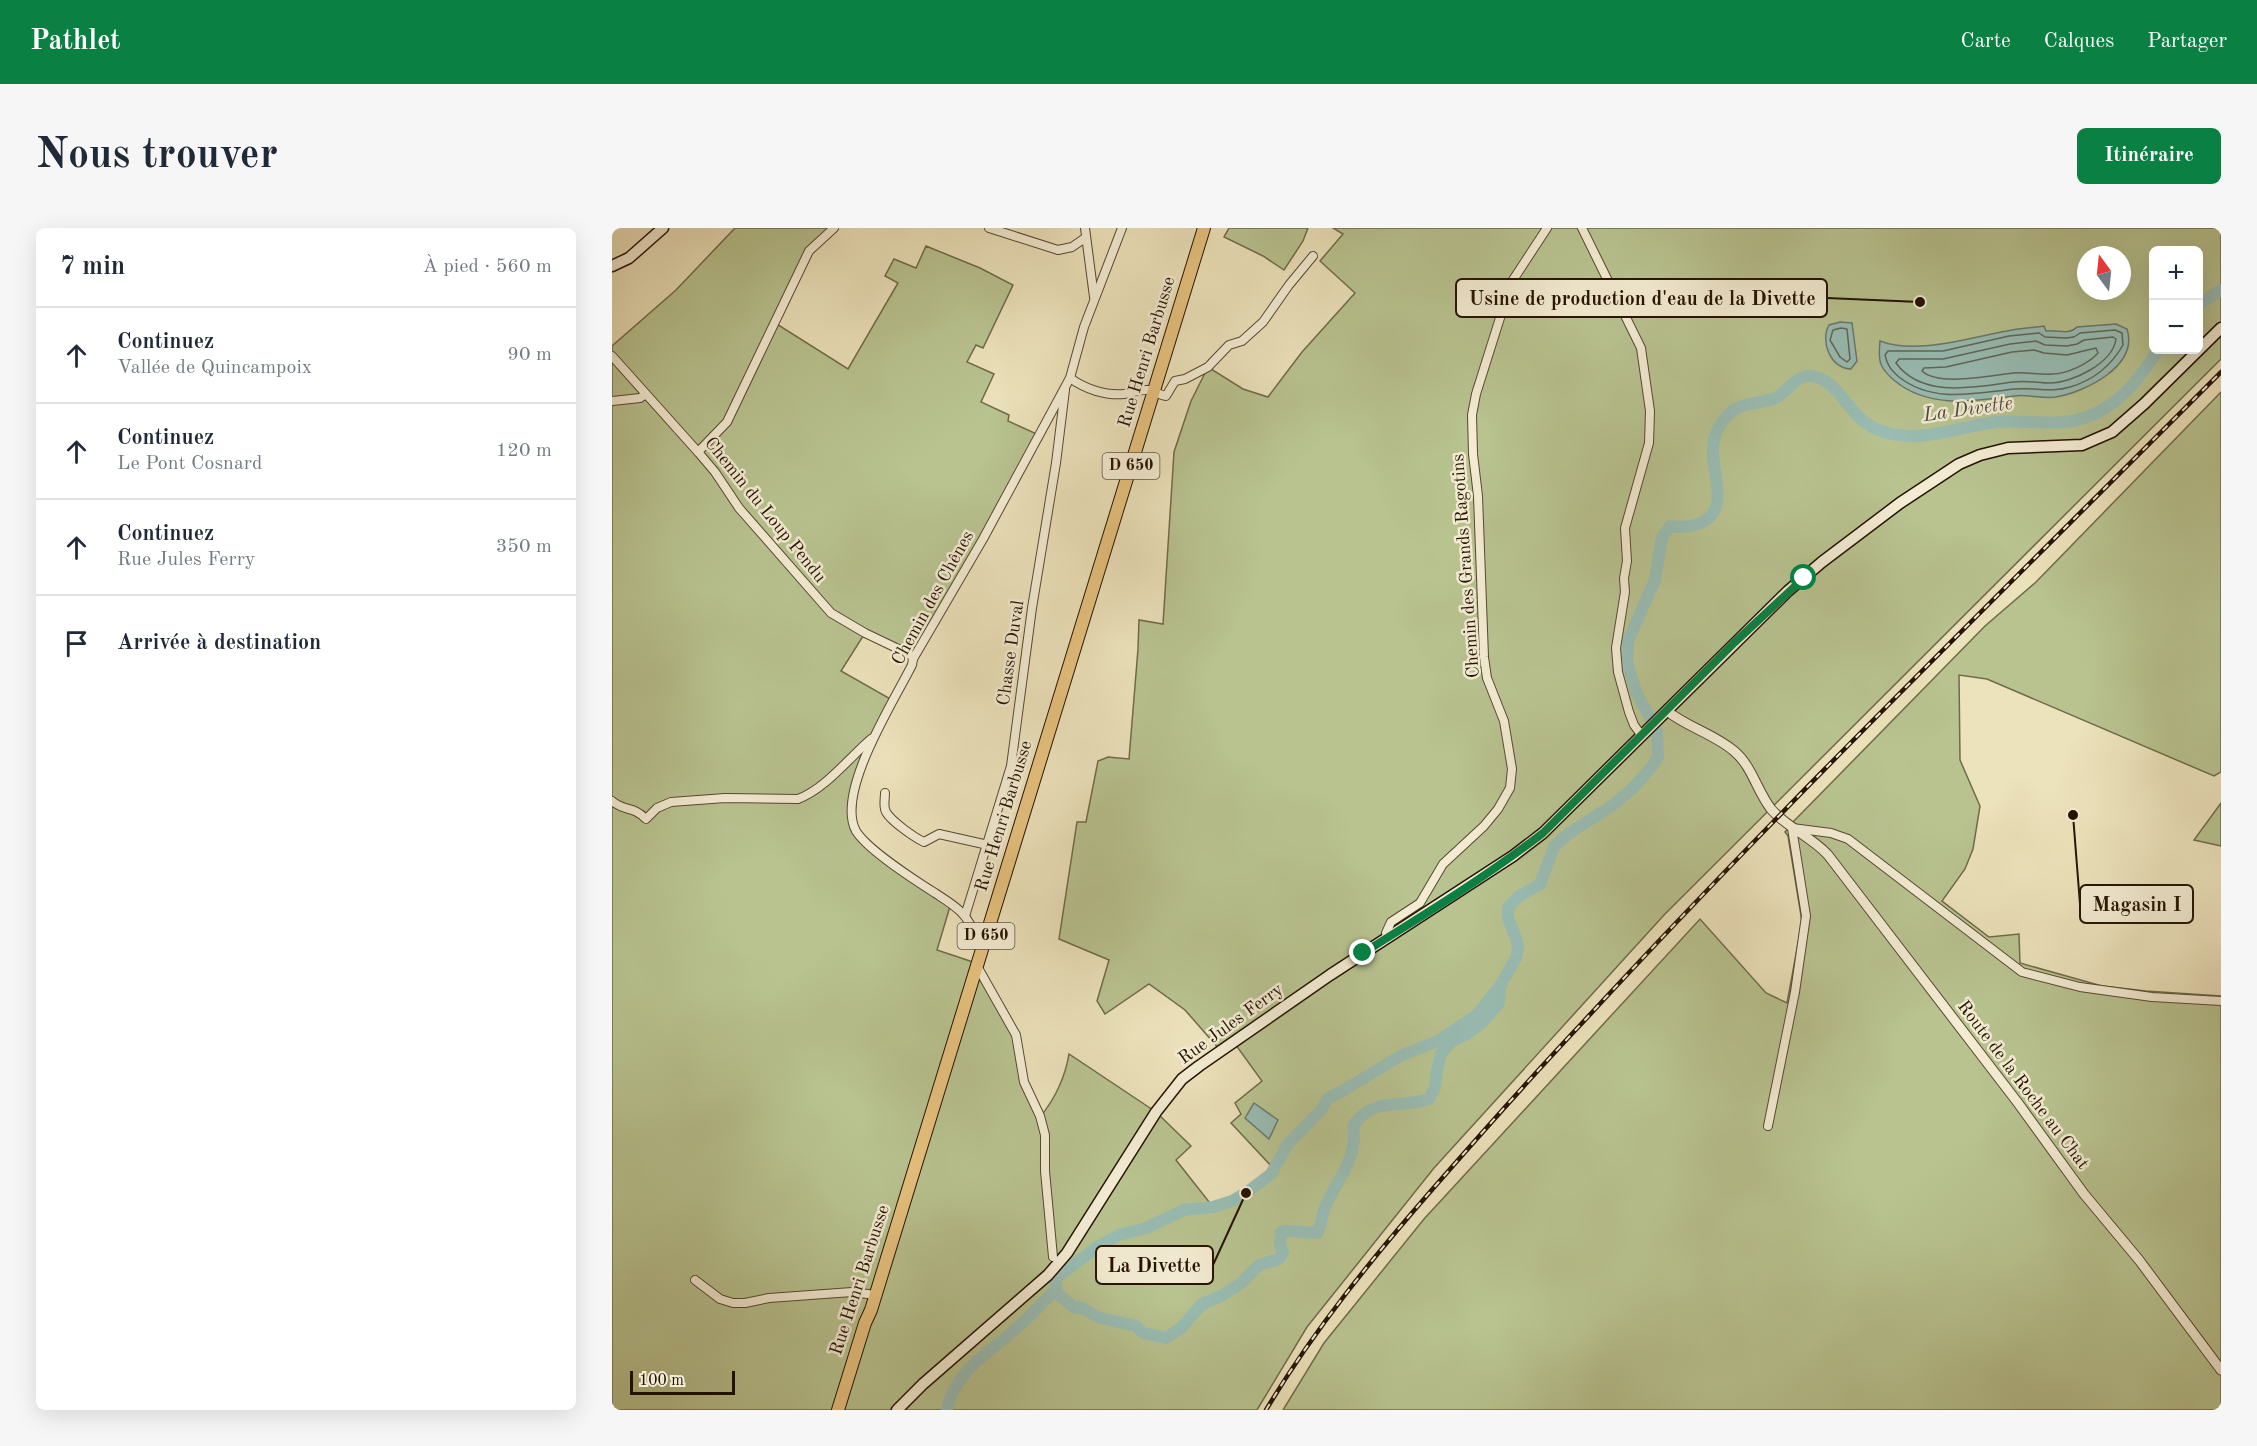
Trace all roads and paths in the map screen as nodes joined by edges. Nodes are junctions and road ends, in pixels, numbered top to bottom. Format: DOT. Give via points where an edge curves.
graph roads {
  1 [pos="663,228"];
  2 [pos="834,228"];
  3 [pos="990,228"];
  4 [pos="1085,228"];
  5 [pos="1122,228"];
  6 [pos="1204,228"];
  7 [pos="1211,228"];
  8 [pos="1547,228"];
  9 [pos="1582,228"];
  10 [pos="1085,238"];
  11 [pos="1313,256"];
  12 [pos="1088,264"];
  13 [pos="612,266"];
  14 [pos="1192,267"];
  15 [pos="1106,272"];
  16 [pos="1095,298"];
  17 [pos="2221,328"];
  18 [pos="612,356"];
  19 [pos="1070,378"];
  20 [pos="1065,389"];
  21 [pos="1154,391"];
  22 [pos="646,394"];
  23 [pos="612,401"];
  24 [pos="698,452"];
  25 [pos="913,659"];
  26 [pos="1667,711"];
  27 [pos="1645,733"];
  28 [pos="874,736"];
  29 [pos="885,793"];
  30 [pos="612,801"];
  31 [pos="1792,828"];
  32 [pos="988,845"];
  33 [pos="965,916"];
  34 [pos="986,936"];
  35 [pos="1388,938"];
  36 [pos="977,966"];
  37 [pos="2221,1001"];
  38 [pos="1768,1126"];
  39 [pos="1053,1257"];
  40 [pos="696,1280"];
  41 [pos="875,1295"];
  42 [pos="2221,1370"];
  43 [pos="838,1410"];
  44 [pos="897,1410"];
  1 -- 13 [label="main road" via="629,258"];
  2 -- 24 [label="street" via="809,251 727,422"];
  3 -- 10 [label="street" via="1058,250"];
  4 -- 10 [label="street"];
  5 -- 15 [label="street, Chemin des Chênes"];
  6 -- 14 [label="main road, D 650"];
  7 -- 14 [label="main road, D 650"];
  8 -- 35 [label="street, Chemin des Grands Ragotins" via="1510,283 1472,415 1484,657 1487,678 1504,721 1512,769 1510,788 1484,826 1443,864 1420,903 1391,922"];
  9 -- 27 [label="street" via="1641,348 1650,411 1649,443 1625,528 1625,592 1616,648 1629,712 1634,725"];
  10 -- 12 [label="street"];
  11 -- 21 [label="street" via="1263,322 1242,340 1229,345 1208,367 1175,381 1166,396"];
  12 -- 15 [label="street" via="1094,272"];
  12 -- 16 [label="street"];
  14 -- 21 [label="main road, Rue Henri Barbusse / D 650"];
  15 -- 16 [label="street, Chemin des Chênes"];
  16 -- 19 [label="street, Chemin des Chênes"];
  17 -- 26 [label="main road, Rue Jules Ferry" via="2123,424 2103,437 2071,446 1991,452 1935,478 1822,562"];
  18 -- 22 [label="street, Chemin du Loup Pendu"];
  19 -- 20 [label="street, Chemin des Chênes"];
  19 -- 21 [label="street" via="1095,391"];
  20 -- 25 [label="street, Chemin des Chênes"];
  20 -- 32 [label="street, Chasse Duval" via="1011,766"];
  21 -- 34 [label="main road, Rue Henri Barbusse / D 650"];
  22 -- 23 [label="street"];
  22 -- 24 [label="street, Chemin du Loup Pendu"];
  24 -- 25 [label="street, Chemin du Loup Pendu" via="739,508 831,613"];
  25 -- 28 [label="street, Chemin des Chênes"];
  26 -- 27 [label="main road, Rue Jules Ferry"];
  26 -- 31 [label="street, Route de la Roche au Chat" via="1735,751 1772,809"];
  27 -- 35 [label="main road, Rue Jules Ferry" via="1543,833"];
  28 -- 30 [label="street" via="807,796 789,800 725,798 671,802 646,819 637,809 618,807"];
  28 -- 33 [label="street, Chemin des Chênes" via="854,794 857,832 907,875"];
  29 -- 32 [label="street" via="886,814 917,839 924,842 939,834"];
  31 -- 37 [label="street" via="1848,839 2022,972 2080,987"];
  31 -- 38 [label="street" via="1806,916"];
  31 -- 42 [label="street, Route de la Roche au Chat" via="1821,847 1838,866"];
  32 -- 33 [label="street, Chasse Duval"];
  33 -- 34 [label="street, Chemin des Chênes" via="972,930"];
  34 -- 36 [label="main road, Rue Henri Barbusse / D 650"];
  35 -- 44 [label="main road, Rue Jules Ferry" via="1182,1079 1156,1112 1067,1253 1048,1275"];
  36 -- 39 [label="street" via="1016,1035 1023,1082 1045,1135"];
  36 -- 41 [label="main road, Rue Henri Barbusse / D 650"];
  40 -- 41 [label="street" via="720,1299 733,1303 852,1292"];
  41 -- 43 [label="main road, Rue Henri Barbusse / D 650"];
}
